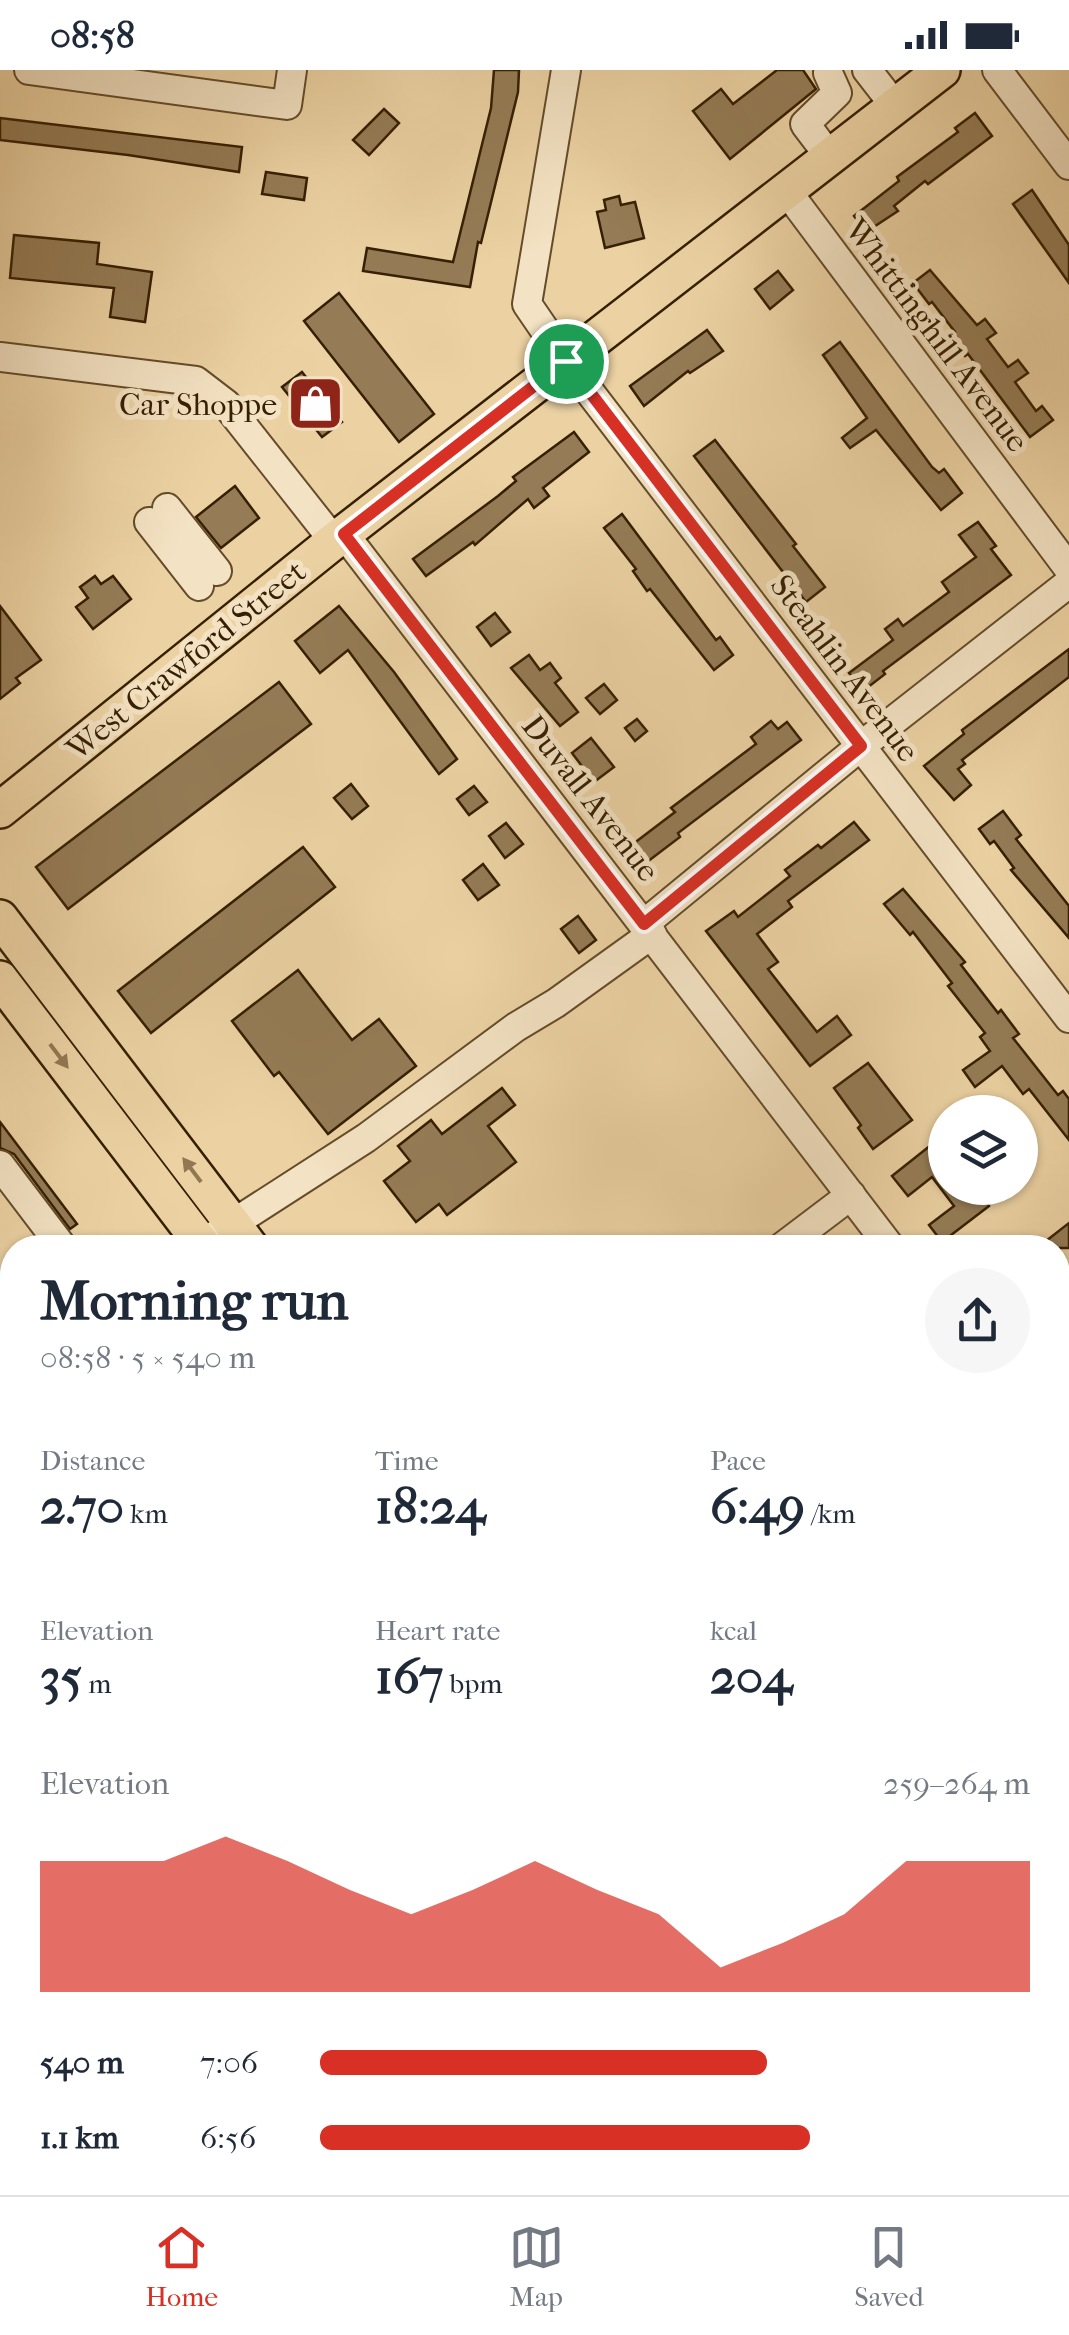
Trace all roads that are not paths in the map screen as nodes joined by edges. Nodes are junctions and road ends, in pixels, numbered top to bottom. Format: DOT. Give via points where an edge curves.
graph roads {
  1 [pos="29,70"];
  2 [pos="292,70"];
  3 [pos="566,70"];
  4 [pos="867,70"];
  5 [pos="942,70"];
  6 [pos="997,70"];
  7 [pos="828,71"];
  8 [pos="895,106"];
  9 [pos="830,156"];
  10 [pos="1069,164"];
  11 [pos="786,190"];
  12 [pos="0,357"];
  13 [pos="566,361"];
  14 [pos="158,515"];
  15 [pos="339,538"];
  16 [pos="1069,569"];
  17 [pos="208,579"];
  18 [pos="1069,583"];
  19 [pos="861,746"];
  20 [pos="0,810"];
  21 [pos="0,918"];
  22 [pos="648,929"];
  23 [pos="0,979"];
  24 [pos="1069,1018"];
  25 [pos="0,1165"];
  26 [pos="851,1195"];
  27 [pos="53,1235"];
  28 [pos="196,1235"];
  29 [pos="241,1235"];
  30 [pos="798,1235"];
  31 [pos="881,1235"];
  1 -- 2 [label="street" via="287,105"];
  3 -- 13 [label="street, Steahlin Avenue" via="527,304"];
  4 -- 8 [label="street"];
  5 -- 8 [label="main road, West Crawford Street"];
  6 -- 10 [label="street"];
  7 -- 9 [label="street" via="837,92 805,124"];
  8 -- 9 [label="main road, West Crawford Street"];
  9 -- 11 [label="main road, West Crawford Street"];
  11 -- 13 [label="main road, West Crawford Street"];
  11 -- 16 [label="street, Whittinghill Avenue"];
  12 -- 15 [label="street, Duvall Avenue" via="196,381 226,404"];
  13 -- 15 [label="main road, West Crawford Street"];
  13 -- 19 [label="street, Steahlin Avenue"];
  14 -- 17 [label="street"];
  15 -- 20 [label="main road, West Crawford Street"];
  15 -- 22 [label="street, Duvall Avenue"];
  18 -- 19 [label="street"];
  19 -- 22 [label="street"];
  19 -- 24 [label="street, Steahlin Avenue"];
  29 -- 21 [label="main road, one-way"];
  22 -- 26 [label="street, Duvall Avenue"];
  22 -- 29 [label="street"];
  23 -- 28 [label="main road, one-way"];
  25 -- 27 [label="street"];
  26 -- 30 [label="street"];
  26 -- 31 [label="street, Duvall Avenue"];
}
